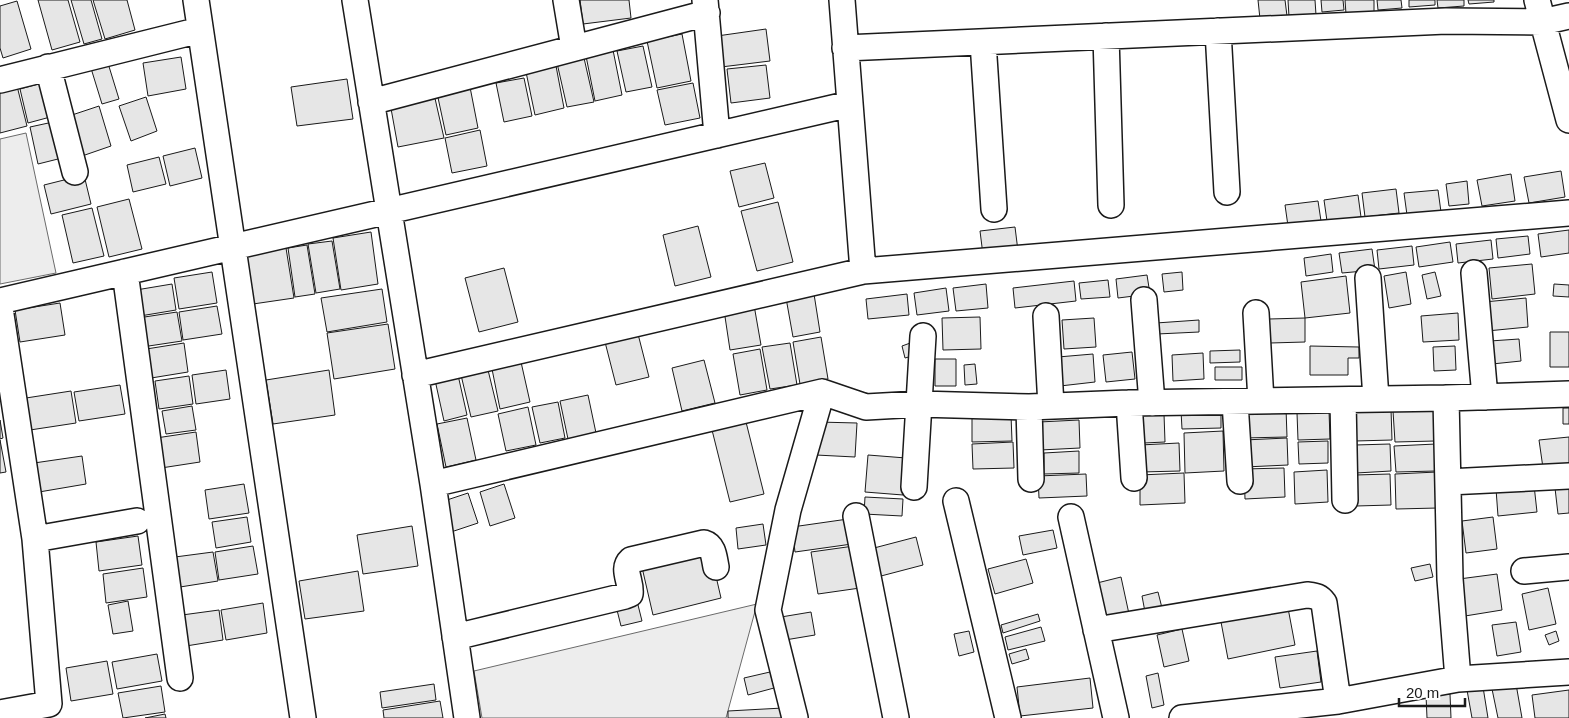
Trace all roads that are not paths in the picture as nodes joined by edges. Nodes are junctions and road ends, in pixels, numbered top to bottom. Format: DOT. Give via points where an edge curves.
graph roads {
  1 [pos="196,0"];
  2 [pos="355,0"];
  3 [pos="566,0"];
  4 [pos="842,0"];
  5 [pos="706,7"];
  6 [pos="1539,11"];
  7 [pos="1569,16"];
  8 [pos="200,30"];
  9 [pos="1218,31"];
  10 [pos="1106,36"];
  11 [pos="983,42"];
  12 [pos="574,48"];
  13 [pos="846,48"];
  14 [pos="48,68"];
  15 [pos="0,80"];
  16 [pos="371,102"];
  17 [pos="850,104"];
  18 [pos="1569,120"];
  19 [pos="717,135"];
  20 [pos="75,172"];
  21 [pos="1228,192"];
  22 [pos="1111,205"];
  23 [pos="994,209"];
  24 [pos="388,211"];
  25 [pos="1569,213"];
  26 [pos="233,247"];
  27 [pos="863,271"];
  28 [pos="125,272"];
  29 [pos="1474,273"];
  30 [pos="1368,278"];
  31 [pos="1144,300"];
  32 [pos="0,301"];
  33 [pos="0,308"];
  34 [pos="1256,313"];
  35 [pos="1046,316"];
  36 [pos="922,336"];
  37 [pos="415,375"];
  38 [pos="822,392"];
  39 [pos="1569,394"];
  40 [pos="1485,397"];
  41 [pos="1446,398"];
  42 [pos="1376,399"];
  43 [pos="1343,400"];
  44 [pos="1261,401"];
  45 [pos="1236,402"];
  46 [pos="1140,403"];
  47 [pos="919,404"];
  48 [pos="1040,407"];
  49 [pos="1569,476"];
  50 [pos="1134,478"];
  51 [pos="1031,479"];
  52 [pos="1240,481"];
  53 [pos="1448,482"];
  54 [pos="433,484"];
  55 [pos="914,487"];
  56 [pos="1345,500"];
  57 [pos="956,501"];
  58 [pos="856,516"];
  59 [pos="1072,517"];
  60 [pos="137,521"];
  61 [pos="35,539"];
  62 [pos="1569,566"];
  63 [pos="716,567"];
  64 [pos="1524,571"];
  65 [pos="1096,630"];
  66 [pos="455,637"];
  67 [pos="1569,672"];
  68 [pos="180,678"];
  69 [pos="1458,679"];
  70 [pos="1338,701"];
  71 [pos="0,713"];
  72 [pos="303,718"];
  73 [pos="467,718"];
  74 [pos="795,718"];
  75 [pos="896,718"];
  76 [pos="1008,718"];
  77 [pos="1116,718"];
  78 [pos="1182,718"];
  1 -- 8 [label="street"];
  2 -- 16 [label="street"];
  3 -- 12 [label="street"];
  4 -- 13 [label="street"];
  5 -- 12 [label="street"];
  5 -- 19 [label="street"];
  6 -- 7 [label="street"];
  6 -- 9 [label="street" via="1446,21"];
  6 -- 18 [label="street"];
  8 -- 14 [label="street"];
  8 -- 26 [label="street"];
  9 -- 10 [label="street"];
  9 -- 21 [label="street"];
  10 -- 11 [label="street"];
  10 -- 22 [label="street"];
  11 -- 13 [label="street"];
  11 -- 23 [label="street"];
  12 -- 16 [label="street"];
  13 -- 17 [label="street"];
  14 -- 15 [label="street"];
  14 -- 20 [label="street"];
  16 -- 24 [label="street"];
  17 -- 19 [label="street"];
  17 -- 27 [label="street"];
  19 -- 24 [label="street"];
  24 -- 26 [label="street"];
  24 -- 37 [label="street"];
  25 -- 27 [label="street"];
  26 -- 28 [label="street"];
  26 -- 72 [label="street"];
  27 -- 37 [label="street"];
  28 -- 32 [label="street"];
  28 -- 68 [label="street"];
  29 -- 40 [label="street"];
  30 -- 42 [label="street"];
  31 -- 46 [label="street"];
  33 -- 61 [label="street"];
  34 -- 44 [label="street"];
  35 -- 48 [label="street"];
  36 -- 47 [label="street"];
  37 -- 54 [label="street"];
  38 -- 47 [label="street" via="866,406"];
  38 -- 54 [label="street"];
  38 -- 74 [label="street" via="788,510 768,610"];
  39 -- 40 [label="street"];
  40 -- 41 [label="street"];
  41 -- 42 [label="street"];
  41 -- 53 [label="street"];
  42 -- 43 [label="street"];
  43 -- 44 [label="street"];
  43 -- 56 [label="street"];
  44 -- 45 [label="street"];
  45 -- 46 [label="street"];
  45 -- 52 [label="street"];
  46 -- 48 [label="street"];
  46 -- 50 [label="street"];
  47 -- 48 [label="street"];
  47 -- 55 [label="street"];
  48 -- 51 [label="street"];
  49 -- 53 [label="street"];
  53 -- 69 [label="street" via="1450,579"];
  54 -- 66 [label="street"];
  57 -- 76 [label="street"];
  58 -- 75 [label="street"];
  59 -- 65 [label="street"];
  60 -- 61 [label="street"];
  61 -- 71 [label="street" via="49,704"];
  62 -- 64 [label="street"];
  63 -- 66 [label="street" via="712,548 704,543 631,560 626,567 630,594"];
  65 -- 70 [label="street" via="1316,596 1324,603"];
  65 -- 77 [label="street"];
  66 -- 73 [label="street"];
  67 -- 69 [label="street"];
  69 -- 70 [label="street"];
  70 -- 78 [label="street"];
}
